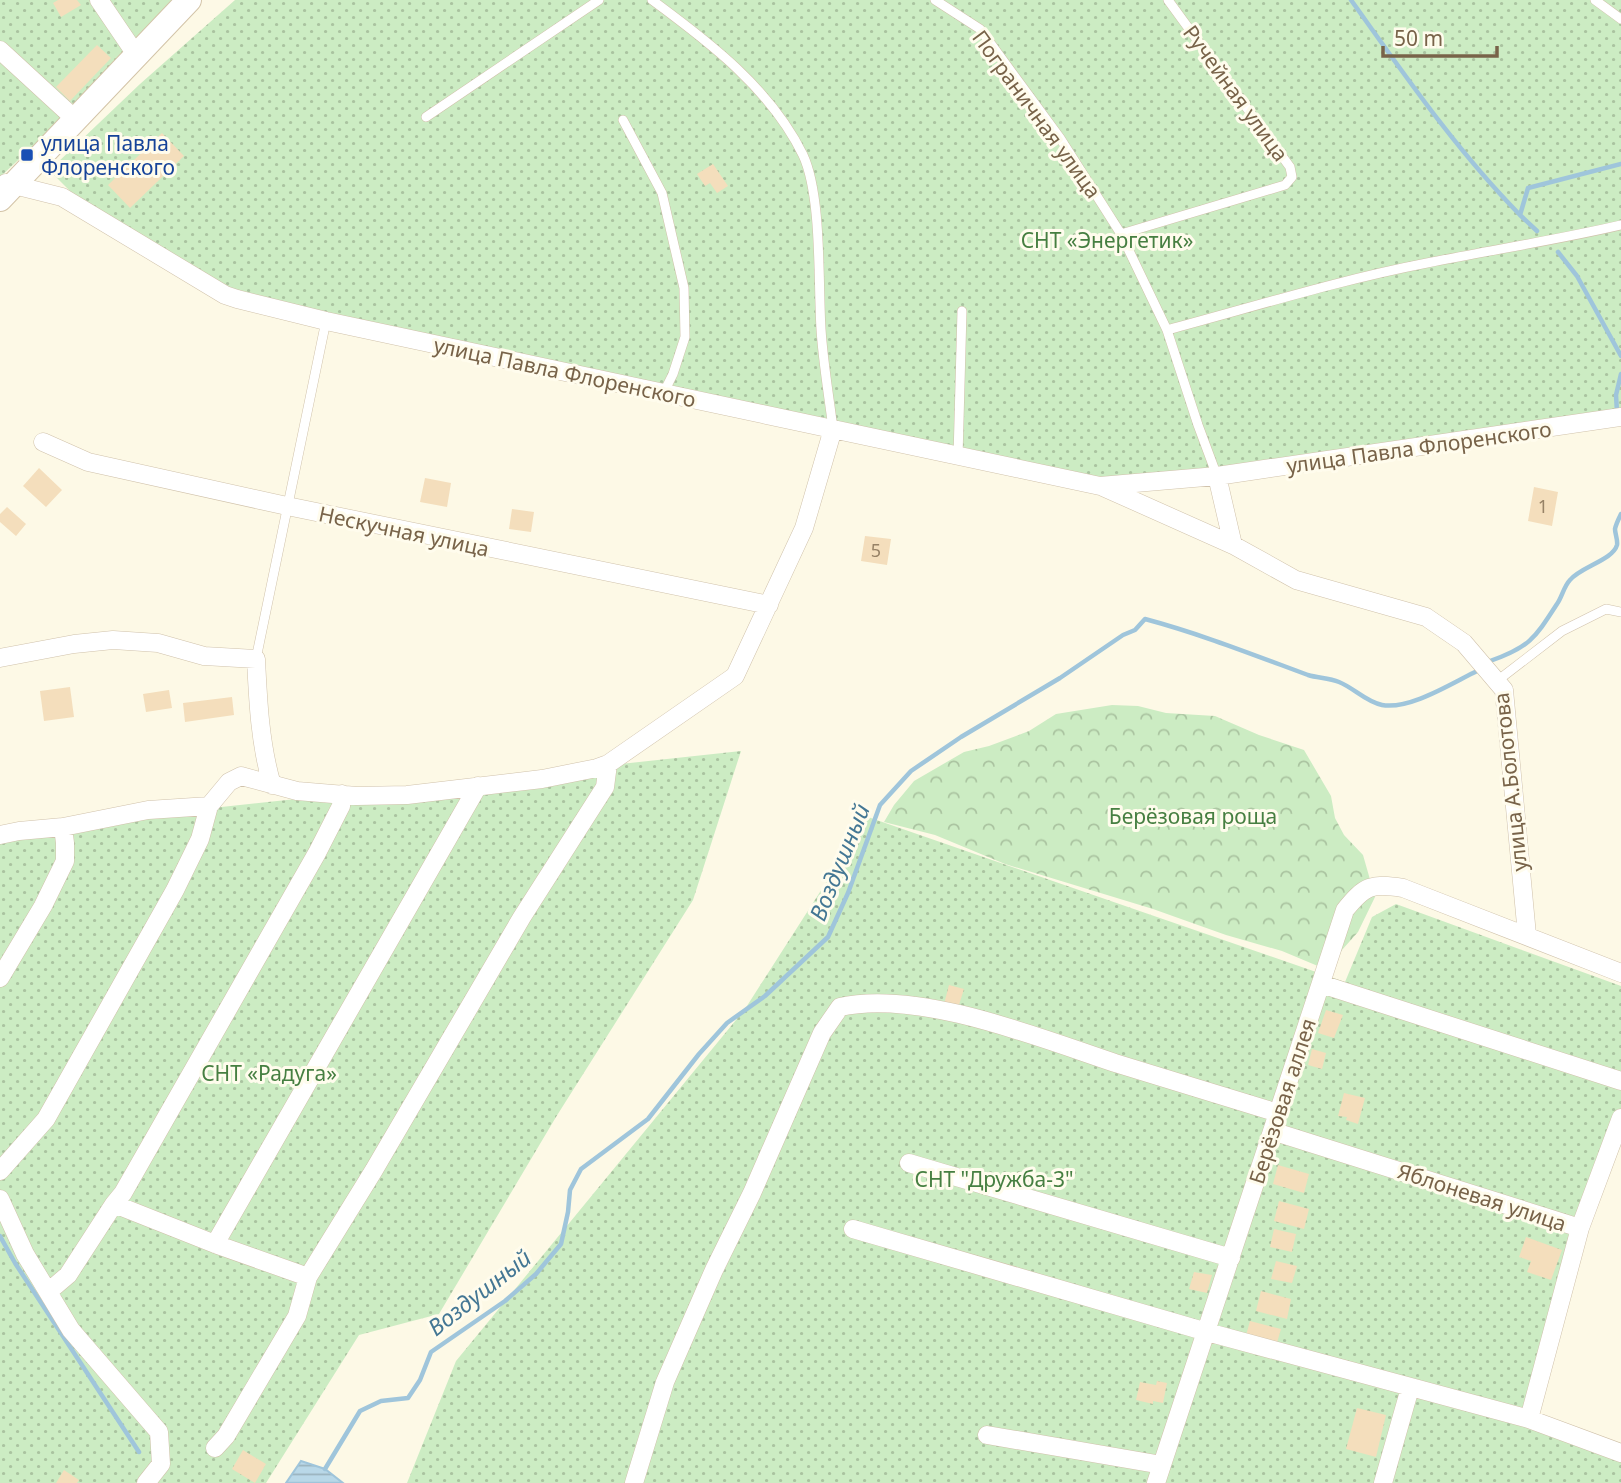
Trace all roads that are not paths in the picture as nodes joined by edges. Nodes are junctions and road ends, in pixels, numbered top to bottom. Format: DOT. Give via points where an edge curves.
graph roads {
  1 [pos="99,0"];
  2 [pos="189,0"];
  3 [pos="599,0"];
  4 [pos="652,0"];
  5 [pos="935,0"];
  6 [pos="1168,0"];
  7 [pos="1595,0"];
  8 [pos="1621,19"];
  9 [pos="0,50"];
  10 [pos="137,56"];
  11 [pos="426,117"];
  12 [pos="75,119"];
  13 [pos="623,120"];
  14 [pos="5,188"];
  15 [pos="1621,225"];
  16 [pos="1121,234"];
  17 [pos="962,311"];
  18 [pos="326,321"];
  19 [pos="1167,330"];
  20 [pos="664,392"];
  21 [pos="1621,417"];
  22 [pos="833,429"];
  23 [pos="43,442"];
  24 [pos="958,457"];
  25 [pos="1217,476"];
  26 [pos="1100,486"];
  27 [pos="287,506"];
  28 [pos="1233,545"];
  29 [pos="769,606"];
  30 [pos="1621,612"];
  31 [pos="0,658"];
  32 [pos="256,659"];
  33 [pos="1497,681"];
  34 [pos="608,764"];
  35 [pos="272,785"];
  36 [pos="478,786"];
  37 [pos="342,794"];
  38 [pos="209,806"];
  39 [pos="63,827"];
  40 [pos="0,835"];
  41 [pos="1527,936"];
  42 [pos="1621,973"];
  43 [pos="0,978"];
  44 [pos="1321,984"];
  45 [pos="1621,1081"];
  46 [pos="1278,1113"];
  47 [pos="1621,1118"];
  48 [pos="1272,1131"];
  49 [pos="909,1163"];
  50 [pos="0,1171"];
  51 [pos="0,1199"];
  52 [pos="114,1204"];
  53 [pos="853,1228"];
  54 [pos="1580,1228"];
  55 [pos="215,1244"];
  56 [pos="1231,1258"];
  57 [pos="308,1277"];
  58 [pos="47,1292"];
  59 [pos="1207,1332"];
  60 [pos="1410,1388"];
  61 [pos="1529,1419"];
  62 [pos="986,1435"];
  63 [pos="215,1448"];
  64 [pos="1621,1453"];
  65 [pos="1163,1465"];
  66 [pos="146,1483"];
  67 [pos="634,1483"];
  68 [pos="1156,1483"];
  69 [pos="1383,1483"];
  1 -- 10 [label="street"];
  2 -- 10 [label="street"];
  3 -- 11 [label="lane"];
  4 -- 22 [label="lane" via="729,61 775,111 803,156 814,200 821,332"];
  5 -- 16 [label="lane, Пограничная улица" via="980,29 1060,138"];
  6 -- 16 [label="lane, Ручейная улица" via="1290,167 1292,177 1285,185"];
  7 -- 8 [label="lane"];
  9 -- 12 [label="street"];
  10 -- 12 [label="street"];
  12 -- 14 [label="street"];
  13 -- 20 [label="lane" via="662,193 684,288 685,337"];
  14 -- 18 [label="street, улица Павла Флоренского" via="62,197 225,295"];
  15 -- 19 [label="lane" via="1388,272"];
  16 -- 19 [label="lane, Пограничная улица"];
  17 -- 24 [label="lane"];
  18 -- 20 [label="street, улица Павла Флоренского"];
  18 -- 27 [label="lane"];
  19 -- 25 [label="lane, Пограничная улица"];
  20 -- 22 [label="street, улица Павла Флоренского"];
  21 -- 25 [label="street, улица Павла Флоренского"];
  22 -- 24 [label="street, улица Павла Флоренского"];
  22 -- 29 [label="street" via="804,528"];
  23 -- 27 [label="street, Нескучная улица" via="88,462"];
  24 -- 26 [label="street, улица Павла Флоренского"];
  25 -- 26 [label="street, улица Павла Флоренского"];
  25 -- 28 [label="street"];
  26 -- 28 [label="street, улица Павла Флоренского"];
  27 -- 29 [label="street, Нескучная улица"];
  27 -- 32 [label="lane"];
  28 -- 33 [label="street, улица А.Болотова" via="1296,580 1426,617 1464,643"];
  29 -- 34 [label="street" via="735,676"];
  30 -- 33 [label="lane" via="1606,609 1562,631"];
  31 -- 32 [label="street" via="113,640 158,643 204,656"];
  32 -- 35 [label="street"];
  33 -- 41 [label="street, улица А.Болотова" via="1504,690"];
  34 -- 36 [label="street" via="542,779"];
  34 -- 57 [label="street" via="605,788 522,917"];
  35 -- 37 [label="street"];
  35 -- 38 [label="street" via="241,776 229,782"];
  36 -- 37 [label="street" via="407,795"];
  36 -- 55 [label="street"];
  37 -- 52 [label="street" via="341,806 317,853"];
  38 -- 39 [label="street" via="148,810"];
  38 -- 50 [label="street" via="200,839 176,890 46,1119"];
  39 -- 40 [label="street"];
  39 -- 43 [label="street" via="65,861"];
  41 -- 42 [label="street, Берёзовая аллея"];
  41 -- 44 [label="street, Берёзовая аллея" via="1403,888 1382,885 1360,891 1345,910"];
  44 -- 45 [label="street"];
  44 -- 46 [label="street, Берёзовая аллея"];
  46 -- 48 [label="street, Берёзовая аллея"];
  46 -- 67 [label="street" via="939,1010 886,1002 840,1007 822,1033 713,1270 665,1382"];
  47 -- 54 [label="street, Яблоневая улица"];
  48 -- 54 [label="street, Яблоневая улица"];
  48 -- 56 [label="street, Берёзовая аллея"];
  49 -- 56 [label="street"];
  51 -- 58 [label="street"];
  52 -- 55 [label="street"];
  52 -- 58 [label="street" via="68,1275"];
  53 -- 59 [label="street"];
  54 -- 61 [label="street"];
  55 -- 57 [label="street"];
  56 -- 59 [label="street, Берёзовая аллея"];
  57 -- 63 [label="street" via="297,1316"];
  58 -- 66 [label="street" via="71,1329 159,1432 161,1464"];
  59 -- 60 [label="street"];
  59 -- 65 [label="street, Берёзовая аллея"];
  60 -- 61 [label="street"];
  60 -- 69 [label="street"];
  61 -- 64 [label="street"];
  62 -- 65 [label="street"];
  65 -- 68 [label="street, Берёзовая аллея"];
}
